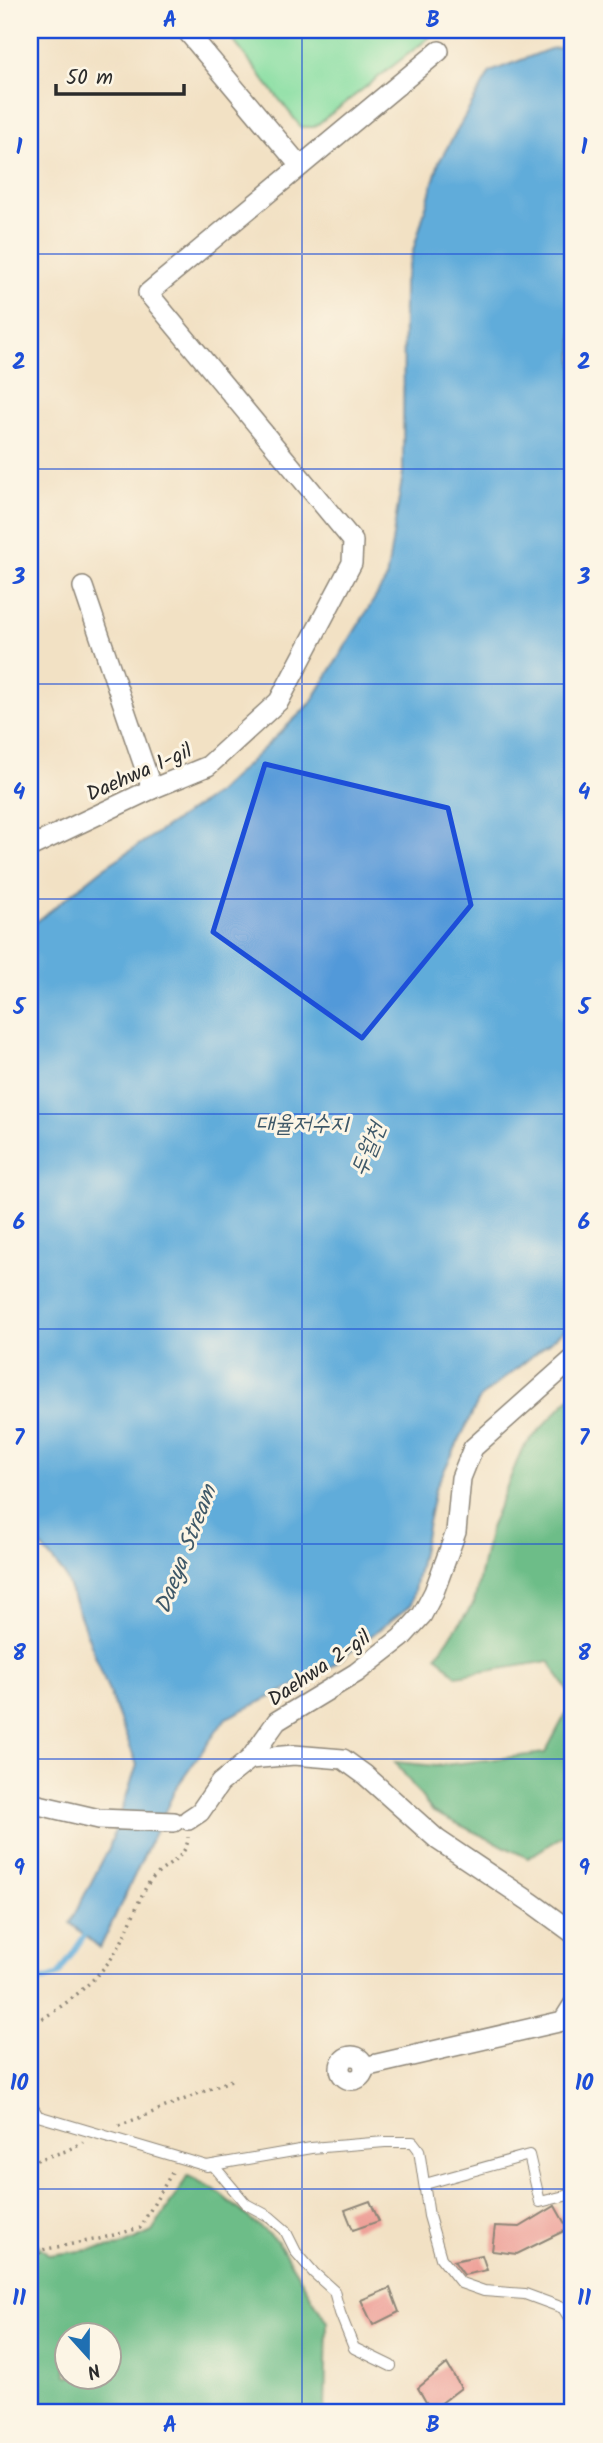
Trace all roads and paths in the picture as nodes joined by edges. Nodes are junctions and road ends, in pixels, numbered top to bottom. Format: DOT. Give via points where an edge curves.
graph roads {
  1 [pos="186,30"];
  2 [pos="439,51"];
  3 [pos="300,166"];
  4 [pos="83,587"];
  5 [pos="152,789"];
  6 [pos="30,847"];
  7 [pos="573,1359"];
  8 [pos="250,1759"];
  9 [pos="30,1802"];
  10 [pos="181,1821"];
  11 [pos="573,1933"];
  12 [pos="573,2005"];
  13 [pos="30,2025"];
  14 [pos="364,2067"];
  15 [pos="234,2079"];
  16 [pos="30,2103"];
  17 [pos="101,2134"];
  18 [pos="180,2158"];
  19 [pos="30,2162"];
  20 [pos="213,2165"];
  21 [pos="425,2184"];
  22 [pos="573,2194"];
  23 [pos="30,2273"];
  24 [pos="570,2309"];
  25 [pos="573,2324"];
  26 [pos="391,2366"];
  1 -- 3 [label="street"];
  2 -- 3 [label="street"];
  3 -- 5 [label="street, Daehwa 1-gil" via="148,293 353,541 352,563 279,701 208,766"];
  4 -- 5 [label="street"];
  5 -- 6 [label="street, Daehwa 1-gil"];
  7 -- 8 [label="street, Daehwa 2-gil" via="473,1448 461,1478 456,1532 422,1615 356,1673 277,1721"];
  8 -- 10 [label="street, Daehwa 2-gil" via="220,1783 200,1812"];
  8 -- 11 [label="street" via="294,1755 343,1759 438,1840"];
  9 -- 10 [label="street" via="99,1819"];
  10 -- 13 [label="path" via="188,1842 176,1861 151,1880 117,1950 87,1987"];
  12 -- 14 [label="street" via="563,2021"];
  15 -- 17 [label="path"];
  16 -- 17 [label="lane" via="38,2116"];
  17 -- 18 [label="lane"];
  17 -- 19 [label="path"];
  18 -- 20 [label="lane"];
  18 -- 23 [label="path" via="140,2228 41,2250"];
  20 -- 21 [label="lane" via="311,2148 413,2142 419,2150"];
  20 -- 26 [label="lane" via="246,2204 285,2230 296,2252 334,2291 354,2348"];
  21 -- 22 [label="lane" via="529,2155 540,2202"];
  21 -- 24 [label="lane" via="441,2258 461,2284 525,2294"];
  24 -- 25 [label="lane"];
}
